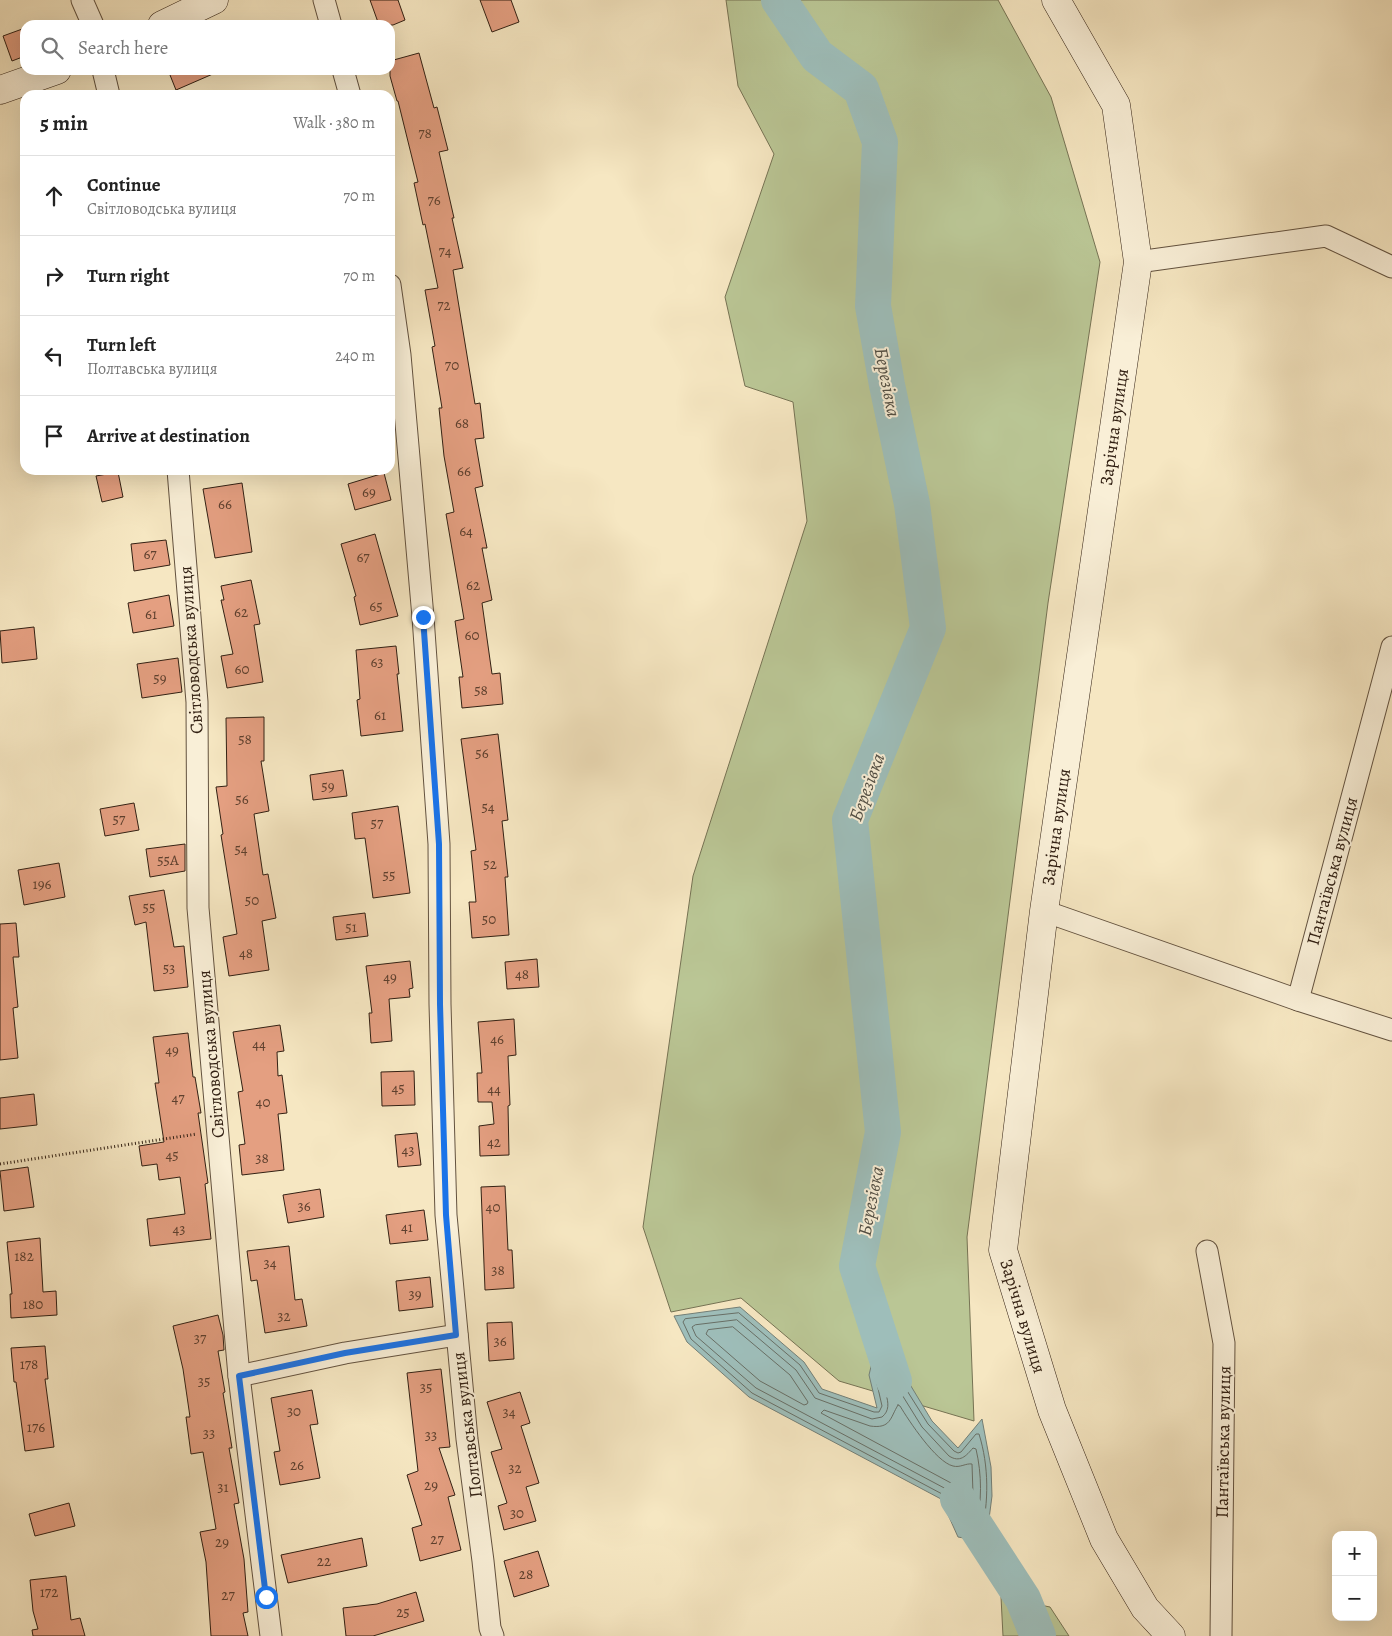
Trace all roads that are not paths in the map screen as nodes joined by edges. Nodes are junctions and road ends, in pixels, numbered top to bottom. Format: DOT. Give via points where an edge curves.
graph roads {
  1 [pos="82,0"];
  2 [pos="214,0"];
  3 [pos="324,0"];
  4 [pos="1056,0"];
  5 [pos="92,20"];
  6 [pos="172,20"];
  7 [pos="330,20"];
  8 [pos="43,75"];
  9 [pos="103,75"];
  10 [pos="344,75"];
  11 [pos="0,90"];
  12 [pos="108,90"];
  13 [pos="349,90"];
  14 [pos="1138,262"];
  15 [pos="1392,267"];
  16 [pos="395,322"];
  17 [pos="178,475"];
  18 [pos="1392,647"];
  19 [pos="1044,911"];
  20 [pos="1298,1000"];
  21 [pos="1392,1030"];
  22 [pos="1207,1250"];
  23 [pos="456,1335"];
  24 [pos="239,1376"];
  25 [pos="271,1636"];
  26 [pos="493,1636"];
  27 [pos="1171,1636"];
  28 [pos="1221,1636"];
  1 -- 5 [label="street"];
  2 -- 6 [label="street"];
  3 -- 7 [label="street"];
  4 -- 14 [label="street, Зарічна вулиця" via="1116,105"];
  8 -- 11 [label="street"];
  9 -- 12 [label="street"];
  10 -- 13 [label="street"];
  14 -- 15 [label="street" via="1326,236"];
  14 -- 19 [label="street, Зарічна вулиця"];
  16 -- 23 [label="street, Полтавська вулиця" via="423,617 439,844 446,1215"];
  17 -- 24 [label="street, Світловодська вулиця" via="197,702 198,908"];
  18 -- 20 [label="street, Пантаївська вулиця"];
  19 -- 20 [label="street"];
  19 -- 27 [label="street, Зарічна вулиця" via="1003,1250 1052,1410 1104,1539 1145,1608"];
  20 -- 21 [label="street"];
  22 -- 28 [label="street, Пантаївська вулиця" via="1224,1343"];
  23 -- 24 [label="street" via="345,1353"];
  23 -- 26 [label="street, Полтавська вулиця"];
  24 -- 25 [label="street, Світловодська вулиця"];
}
